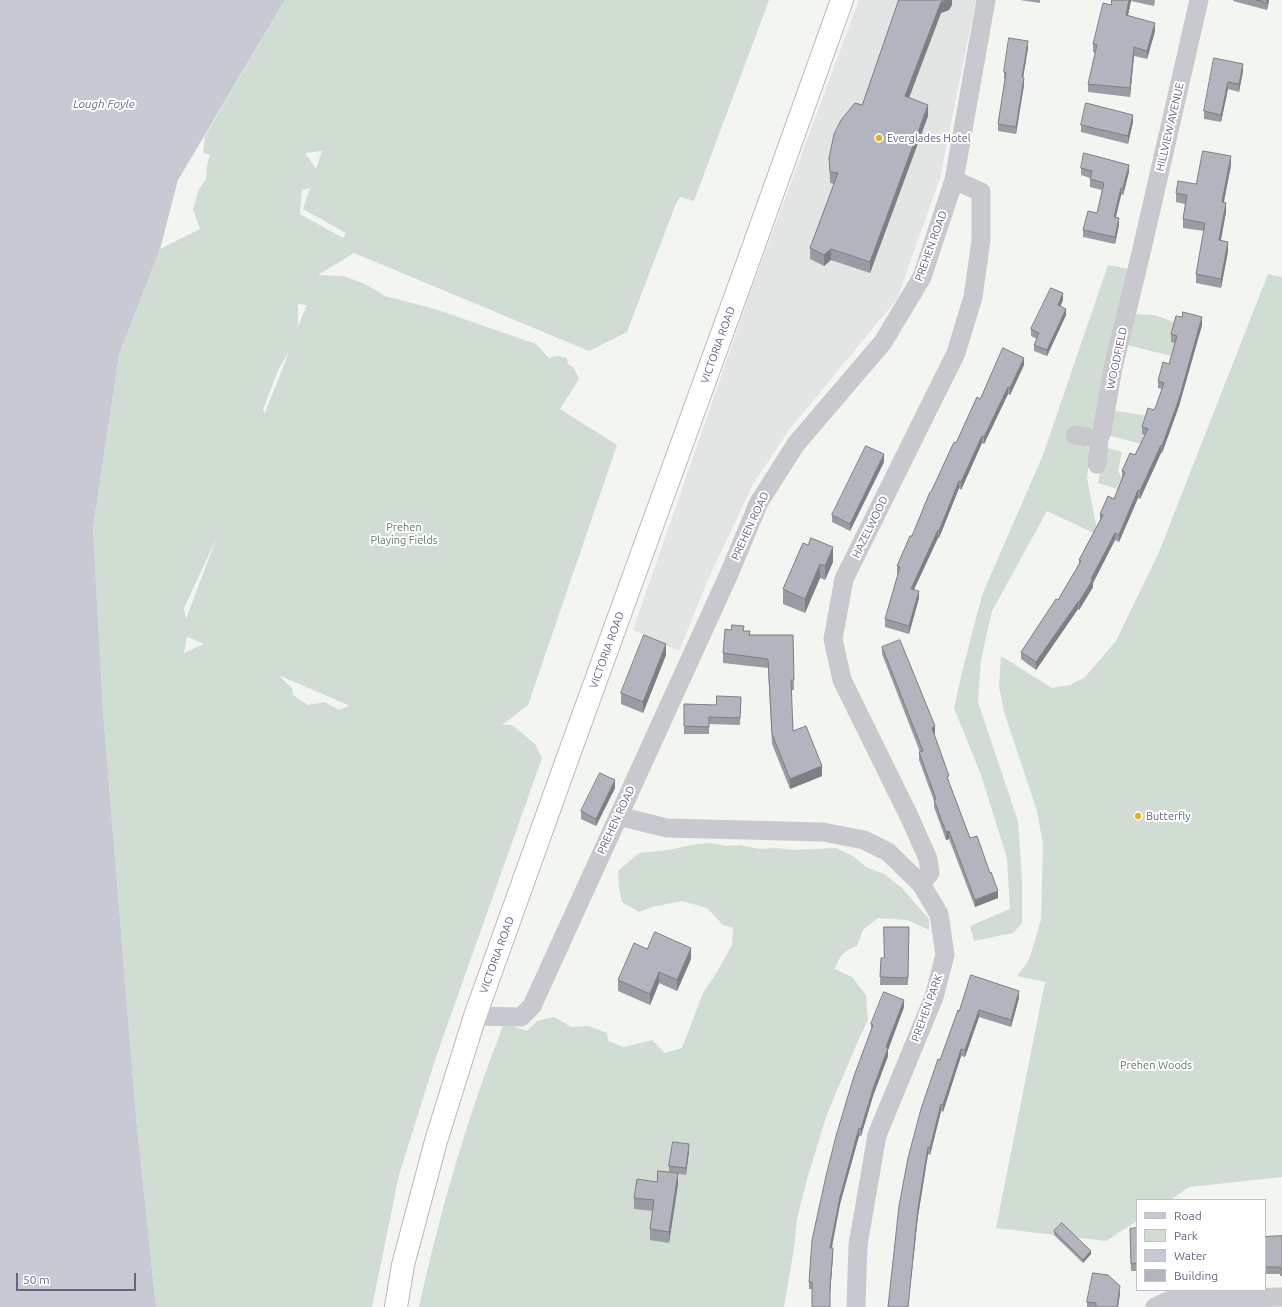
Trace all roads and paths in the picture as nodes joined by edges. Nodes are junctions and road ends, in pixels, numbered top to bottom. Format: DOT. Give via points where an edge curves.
graph roads {
  1 [pos="842,0"];
  2 [pos="986,0"];
  3 [pos="1199,0"];
  4 [pos="954,180"];
  5 [pos="1141,253"];
  6 [pos="1075,435"];
  7 [pos="1098,439"];
  8 [pos="1097,464"];
  9 [pos="618,816"];
  10 [pos="921,884"];
  11 [pos="476,1016"];
  12 [pos="1282,1297"];
  13 [pos="396,1307"];
  14 [pos="856,1307"];
  15 [pos="1155,1307"];
  1 -- 11 [label="highway, VICTORIA ROAD"];
  2 -- 4 [label="street, PREHEN ROAD"];
  3 -- 5 [label="street, HILLVIEW AVENUE"];
  4 -- 9 [label="street, PREHEN ROAD" via="922,277 883,342 796,444 759,502"];
  4 -- 10 [label="street, HAZELWOOD" via="981,192 981,240 973,297 956,353 844,579 833,639 842,680 928,859 930,873"];
  5 -- 7 [label="street, WOODFIELD" via="1113,368 1102,431"];
  6 -- 7 [label="street"];
  7 -- 8 [label="street, WOODFIELD"];
  9 -- 10 [label="street, PREHEN PARK" via="667,828 824,832 864,840 888,852"];
  9 -- 11 [label="street, PREHEN ROAD" via="532,1006 521,1017"];
  10 -- 14 [label="street, PREHEN PARK" via="939,914 945,955 934,997 877,1135 858,1245"];
  11 -- 13 [label="highway, VICTORIA ROAD" via="436,1141 403,1265"];
  12 -- 15 [label="street" via="1170,1300"];
}
